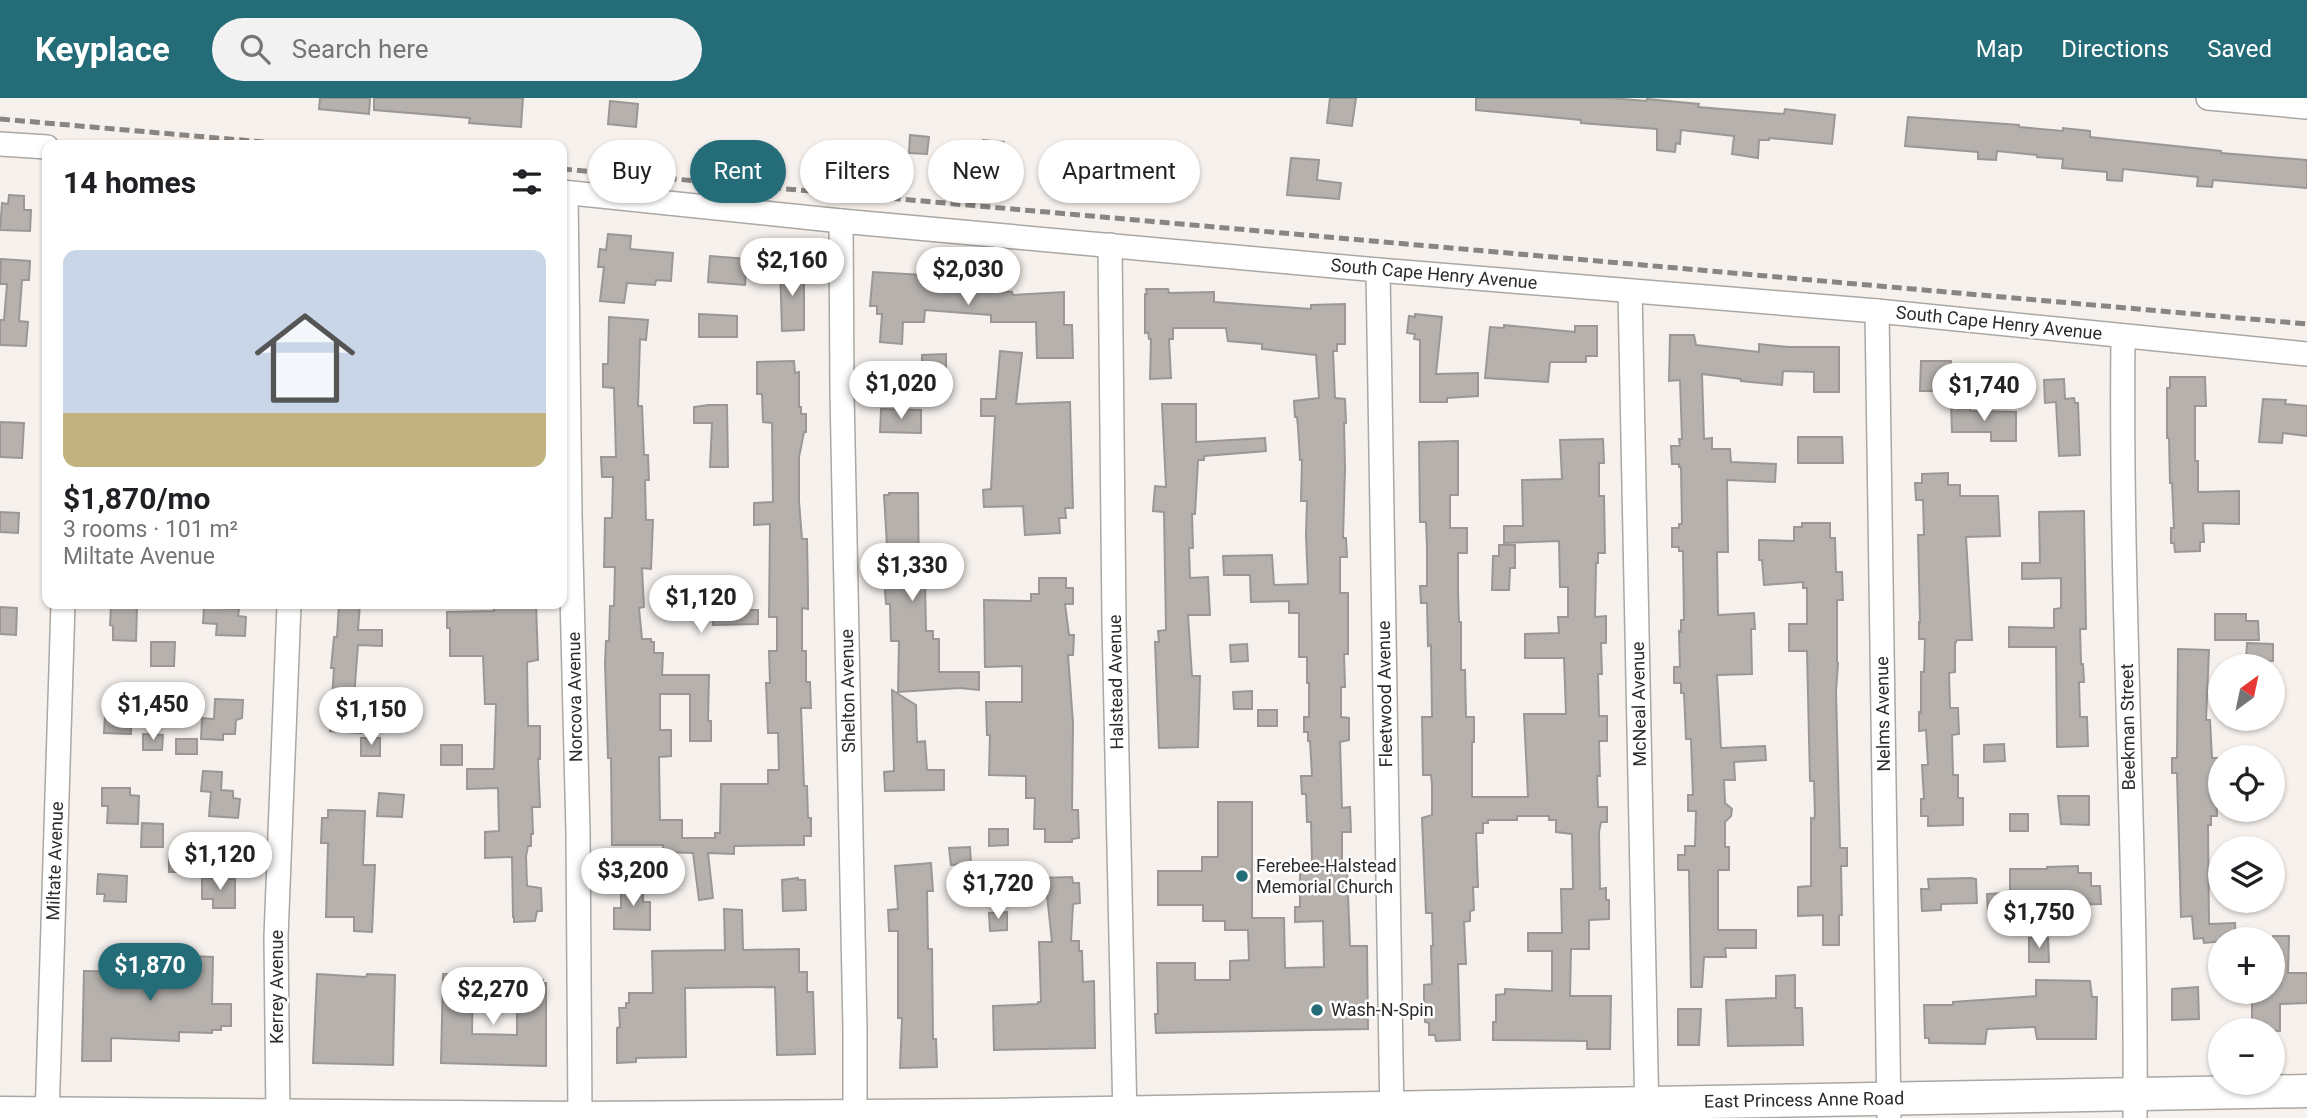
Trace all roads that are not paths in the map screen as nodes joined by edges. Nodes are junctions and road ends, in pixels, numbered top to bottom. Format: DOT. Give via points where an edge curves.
graph roads {
  1 [pos="2220,99"];
  2 [pos="2307,107"];
  3 [pos="0,144"];
  4 [pos="42,147"];
  5 [pos="567,193"];
  6 [pos="841,221"];
  7 [pos="1110,245"];
  8 [pos="1378,270"];
  9 [pos="1630,291"];
  10 [pos="1877,311"];
  11 [pos="2123,337"];
  12 [pos="567,354"];
  13 [pos="2307,354"];
  14 [pos="63,609"];
  15 [pos="289,609"];
  16 [pos="2307,1091"];
  17 [pos="2135,1106"];
  18 [pos="1889,1108"];
  19 [pos="1647,1110"];
  20 [pos="1392,1112"];
  21 [pos="0,1113"];
  22 [pos="1125,1115"];
  23 [pos="47,1116"];
  24 [pos="278,1117"];
  25 [pos="855,1117"];
  26 [pos="580,1118"];
  1 -- 2 [label="street"];
  3 -- 4 [label="street"];
  5 -- 6 [label="street, South Cape Henry Avenue"];
  6 -- 7 [label="street, South Cape Henry Avenue"];
  6 -- 25 [label="street, Shelton Avenue"];
  7 -- 8 [label="street, South Cape Henry Avenue"];
  7 -- 22 [label="street, Halstead Avenue"];
  8 -- 9 [label="street, South Cape Henry Avenue"];
  8 -- 20 [label="street, Fleetwood Avenue"];
  9 -- 10 [label="street, South Cape Henry Avenue"];
  9 -- 19 [label="street, McNeal Avenue"];
  10 -- 11 [label="street, South Cape Henry Avenue"];
  10 -- 18 [label="street, Nelms Avenue"];
  11 -- 13 [label="street, South Cape Henry Avenue"];
  11 -- 17 [label="street, Beekman Street"];
  12 -- 26 [label="street, Norcova Avenue"];
  14 -- 23 [label="street, Miltate Avenue"];
  15 -- 24 [label="street, Kerrey Avenue" via="276,937"];
  16 -- 17 [label="main road, East Princess Anne Road"];
  17 -- 18 [label="main road, East Princess Anne Road"];
  18 -- 19 [label="main road, East Princess Anne Road"];
  19 -- 20 [label="main road, East Princess Anne Road"];
  20 -- 22 [label="main road, East Princess Anne Road"];
  21 -- 23 [label="main road, East Princess Anne Road"];
  22 -- 25 [label="main road, East Princess Anne Road"];
  23 -- 24 [label="main road, East Princess Anne Road"];
  24 -- 26 [label="main road, East Princess Anne Road"];
  25 -- 26 [label="main road, East Princess Anne Road"];
}
